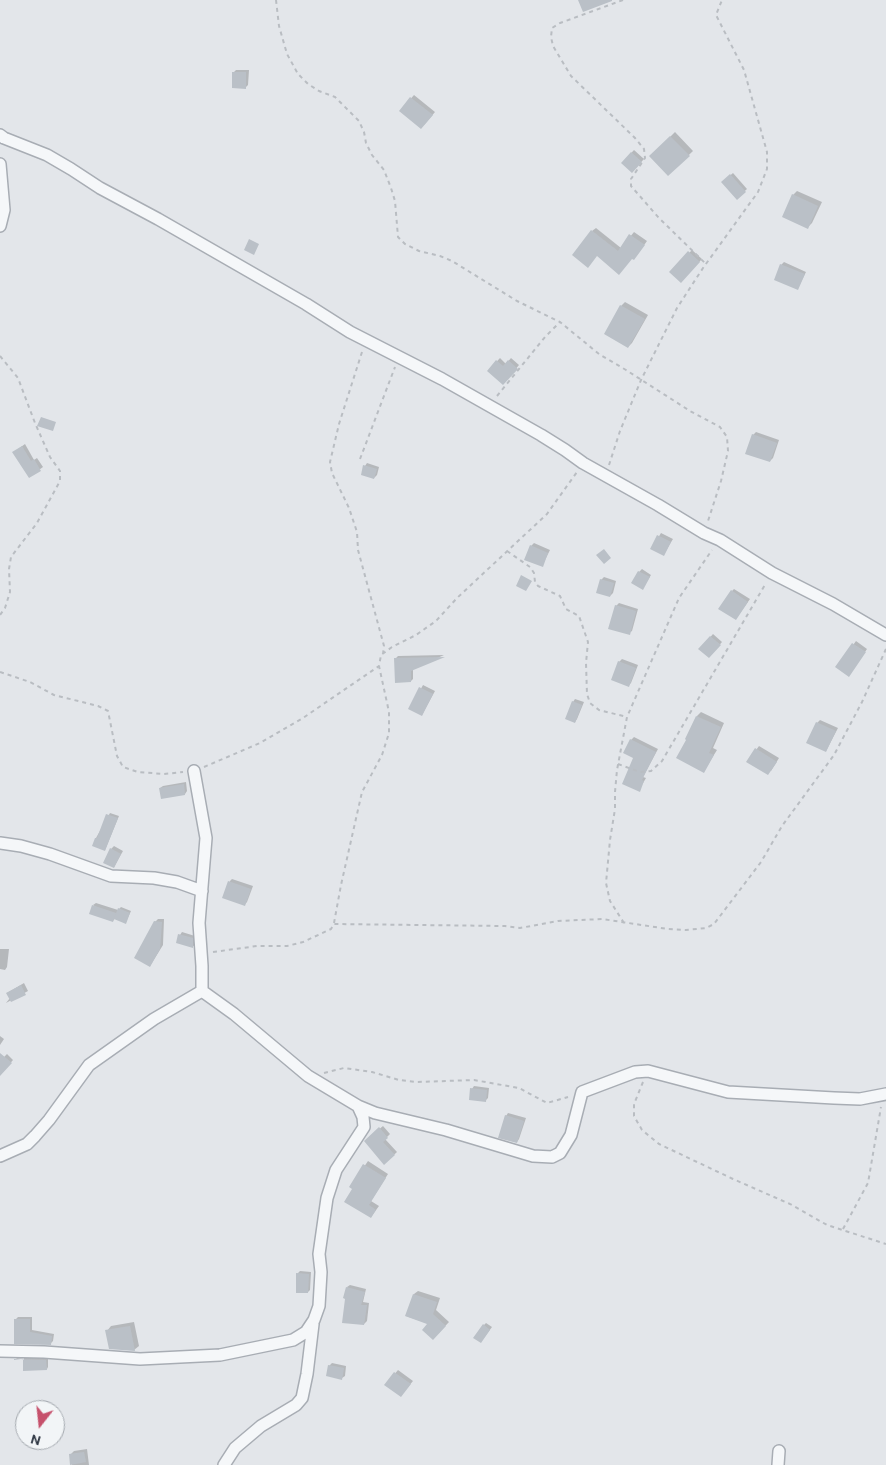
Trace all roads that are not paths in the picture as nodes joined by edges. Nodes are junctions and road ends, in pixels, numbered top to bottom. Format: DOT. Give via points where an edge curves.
graph roads {
  1 [pos="0,135"];
  2 [pos="0,164"];
  3 [pos="0,226"];
  4 [pos="886,635"];
  5 [pos="194,771"];
  6 [pos="0,843"];
  7 [pos="202,891"];
  8 [pos="202,991"];
  9 [pos="885,1094"];
  10 [pos="358,1106"];
  11 [pos="0,1156"];
  12 [pos="314,1320"];
  13 [pos="0,1351"];
  14 [pos="779,1451"];
  15 [pos="224,1465"];
  16 [pos="778,1465"];
  1 -- 4 [label="street" via="55,160 366,340 490,406 772,573"];
  2 -- 3 [label="street" via="4,210"];
  5 -- 7 [label="street" via="206,838"];
  6 -- 7 [label="street" via="50,854 111,876 154,878"];
  7 -- 8 [label="street" via="198,923"];
  8 -- 10 [label="street" via="308,1076"];
  8 -- 11 [label="street" via="154,1019 89,1065 35,1136 16,1150"];
  9 -- 10 [label="street" via="834,1098 728,1092 648,1071 635,1072 582,1092 571,1135 560,1153 552,1156 534,1156"];
  10 -- 12 [label="street" via="364,1127 336,1170 327,1198 319,1254 319,1306"];
  12 -- 13 [label="street" via="306,1332 294,1340 220,1355 140,1359"];
  12 -- 15 [label="street" via="302,1398 235,1448"];
  14 -- 16 [label="street"];
}
